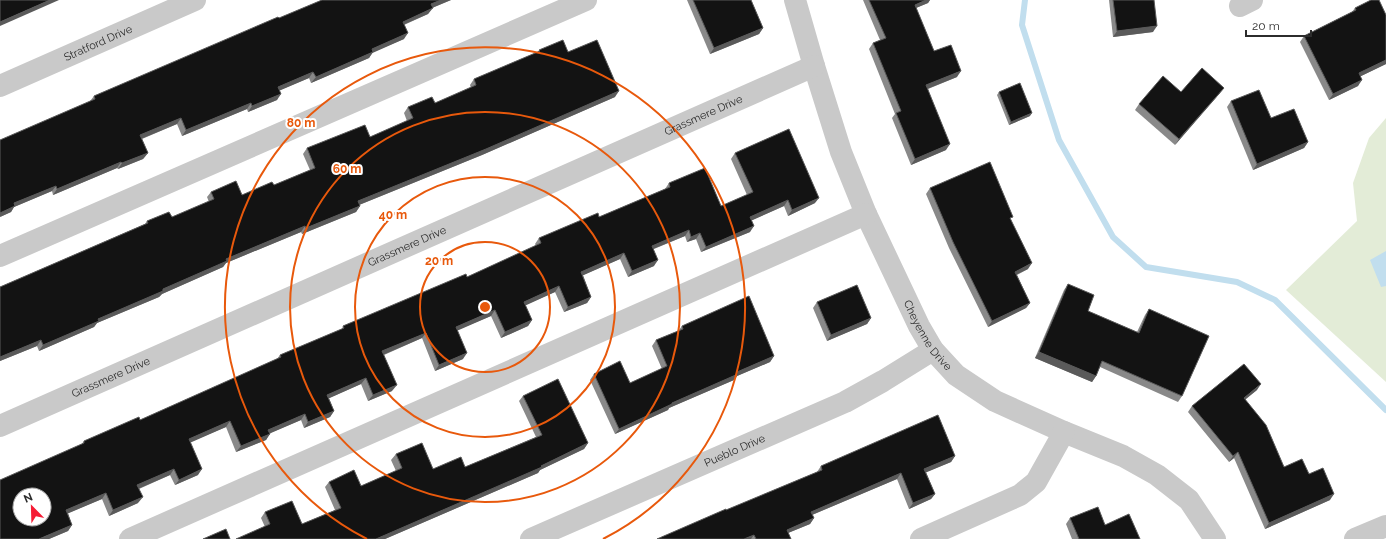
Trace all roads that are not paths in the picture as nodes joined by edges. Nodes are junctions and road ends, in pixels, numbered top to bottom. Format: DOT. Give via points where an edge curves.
graph roads {
  1 [pos="195,0"];
  2 [pos="586,0"];
  3 [pos="795,0"];
  4 [pos="814,66"];
  5 [pos="0,86"];
  6 [pos="866,214"];
  7 [pos="0,256"];
  8 [pos="933,350"];
  9 [pos="0,426"];
  10 [pos="1064,432"];
  11 [pos="1386,526"];
  12 [pos="130,539"];
  13 [pos="531,539"];
  14 [pos="921,539"];
  15 [pos="1215,539"];
  16 [pos="1356,539"];
  1 -- 5 [label="street, Stratford Drive"];
  2 -- 7 [label="street"];
  3 -- 4 [label="street, Cheyenne Drive"];
  4 -- 6 [label="street, Cheyenne Drive" via="841,152"];
  4 -- 9 [label="street, Grassmere Drive"];
  6 -- 8 [label="street, Cheyenne Drive"];
  6 -- 12 [label="street"];
  8 -- 10 [label="street, Cheyenne Drive" via="956,375 995,401"];
  8 -- 13 [label="street, Pueblo Drive" via="845,402"];
  10 -- 14 [label="street" via="1036,482 1020,495"];
  10 -- 15 [label="street, Cheyenne Drive" via="1123,456 1157,475 1188,500"];
  11 -- 16 [label="street"];
}
